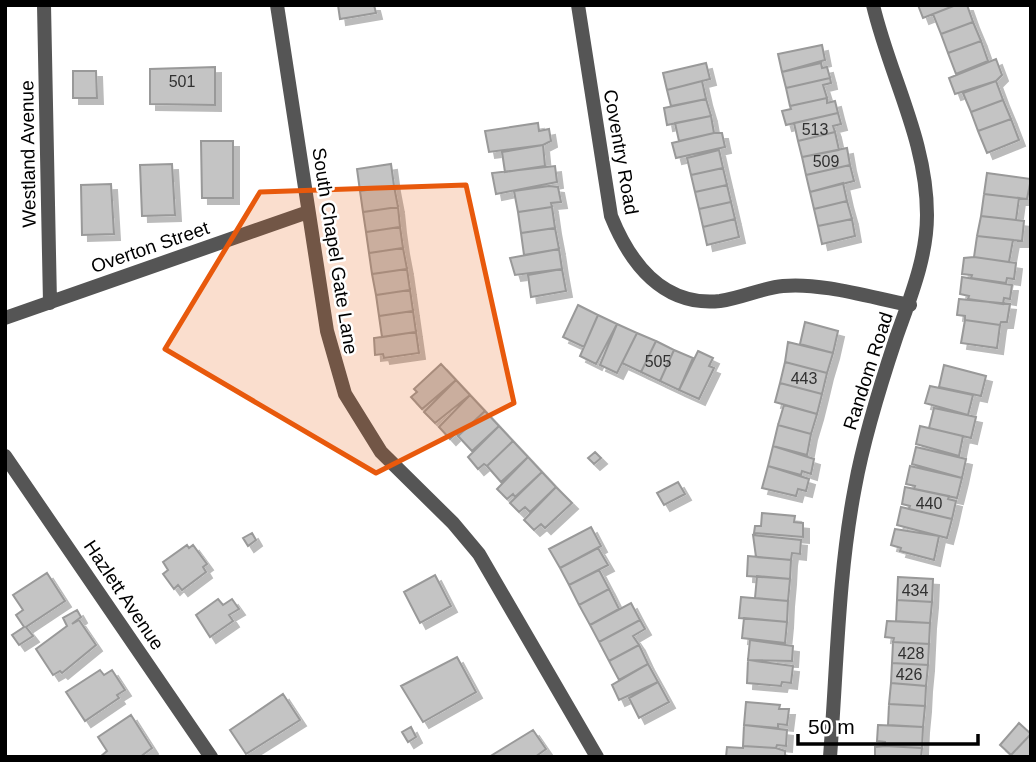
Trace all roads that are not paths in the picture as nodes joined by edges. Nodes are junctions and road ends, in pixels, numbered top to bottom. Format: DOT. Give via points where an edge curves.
graph roads {
  1 [pos="44,5"];
  2 [pos="277,5"];
  3 [pos="578,5"];
  4 [pos="873,5"];
  5 [pos="309,212"];
  6 [pos="50,303"];
  7 [pos="910,305"];
  8 [pos="5,318"];
  9 [pos="5,456"];
  10 [pos="211,757"];
  11 [pos="597,757"];
  12 [pos="830,757"];
  1 -- 6 [label="street, Westland Avenue"];
  2 -- 5 [label="street, South Chapel Gate Lane"];
  3 -- 7 [label="street, Coventry Road" via="611,216 624,249 643,273 689,298 719,301 785,285"];
  4 -- 7 [label="street, Random Road" via="924,167 927,216"];
  5 -- 6 [label="street, Overton Street"];
  5 -- 11 [label="street, South Chapel Gate Lane" via="327,331 345,394 381,452 479,554"];
  6 -- 8 [label="street, Overton Street"];
  7 -- 12 [label="street, Random Road" via="855,486"];
  9 -- 10 [label="street, Hazlett Avenue"];
}
